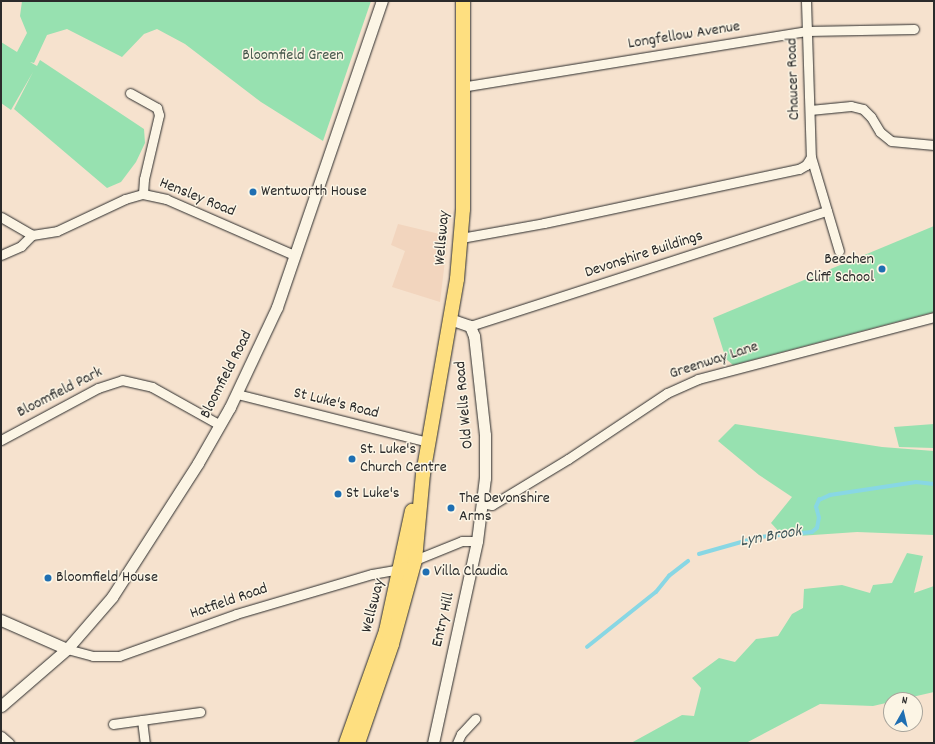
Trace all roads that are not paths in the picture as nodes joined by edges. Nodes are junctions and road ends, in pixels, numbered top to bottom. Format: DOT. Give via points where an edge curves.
graph roads {
  1 [pos="382,1"];
  2 [pos="463,1"];
  3 [pos="806,1"];
  4 [pos="914,29"];
  5 [pos="807,31"];
  6 [pos="461,87"];
  7 [pos="130,94"];
  8 [pos="810,110"];
  9 [pos="934,145"];
  10 [pos="810,157"];
  11 [pos="143,194"];
  12 [pos="827,211"];
  13 [pos="1,217"];
  14 [pos="32,236"];
  15 [pos="461,238"];
  16 [pos="839,251"];
  17 [pos="1,255"];
  18 [pos="294,255"];
  19 [pos="934,317"];
  20 [pos="450,319"];
  21 [pos="470,326"];
  22 [pos="238,394"];
  23 [pos="220,425"];
  24 [pos="1,440"];
  25 [pos="428,442"];
  26 [pos="423,474"];
  27 [pos="483,503"];
  28 [pos="477,541"];
  29 [pos="415,560"];
  30 [pos="400,569"];
  31 [pos="1,620"];
  32 [pos="67,649"];
  33 [pos="1,706"];
  34 [pos="200,712"];
  35 [pos="475,719"];
  36 [pos="142,720"];
  37 [pos="113,724"];
  38 [pos="1,736"];
  39 [pos="9,743"];
  40 [pos="145,743"];
  41 [pos="346,743"];
  42 [pos="358,743"];
  43 [pos="432,743"];
  44 [pos="457,743"];
  1 -- 18 [label="street, Bloomfield Road"];
  2 -- 6 [label="main road, Wellsway"];
  3 -- 5 [label="street, Chaucer Road"];
  4 -- 5 [label="street, Longfellow Avenue"];
  5 -- 6 [label="street, Longfellow Avenue"];
  5 -- 8 [label="street, Chaucer Road"];
  6 -- 15 [label="main road, Wellsway"];
  7 -- 11 [label="street" via="153,106 159,115"];
  8 -- 9 [label="street" via="851,106 863,109 880,132 891,141"];
  8 -- 10 [label="street, Chaucer Road"];
  10 -- 12 [label="street, Chaucer Road"];
  10 -- 15 [label="street" via="806,165 800,169"];
  11 -- 14 [label="street, Hensley Road" via="132,196 57,231"];
  11 -- 18 [label="street, Hensley Road" via="166,199"];
  12 -- 16 [label="street, Chaucer Road"];
  12 -- 21 [label="street, Devonshire Buildings"];
  13 -- 14 [label="street"];
  14 -- 17 [label="street, Hensley Road" via="21,246"];
  15 -- 20 [label="main road, Wellsway"];
  18 -- 22 [label="street, Bloomfield Road" via="278,307"];
  19 -- 27 [label="street, Greenway Lane" via="698,379 667,393 568,459 492,504"];
  20 -- 21 [label="street"];
  20 -- 25 [label="main road, Wellsway"];
  21 -- 27 [label="street, Old Wells Road" via="474,336 485,436"];
  22 -- 23 [label="street, Bloomfield Road"];
  22 -- 25 [label="street, St Luke's Road"];
  23 -- 24 [label="street, Bloomfield Park" via="152,387 122,380 98,388"];
  23 -- 32 [label="street, Bloomfield Road" via="112,597"];
  25 -- 26 [label="main road, Wellsway"];
  26 -- 29 [label="main road, Wellsway"];
  26 -- 30 [label="main road, Wellsway"];
  27 -- 28 [label="street, Entry Hill"];
  28 -- 29 [label="street" via="462,541"];
  28 -- 43 [label="street, Entry Hill"];
  29 -- 30 [label="main road"];
  29 -- 42 [label="main road, Wellsway" via="392,644"];
  30 -- 32 [label="street, Hatfield Road" via="372,574 243,612 119,656 93,656"];
  30 -- 41 [label="main road, Wellsway" via="379,654"];
  31 -- 32 [label="street"];
  32 -- 33 [label="street, Bloomfield Road"];
  34 -- 36 [label="street"];
  35 -- 44 [label="street" via="461,734"];
  36 -- 37 [label="street"];
  36 -- 40 [label="street"];
  38 -- 39 [label="street"];
}
